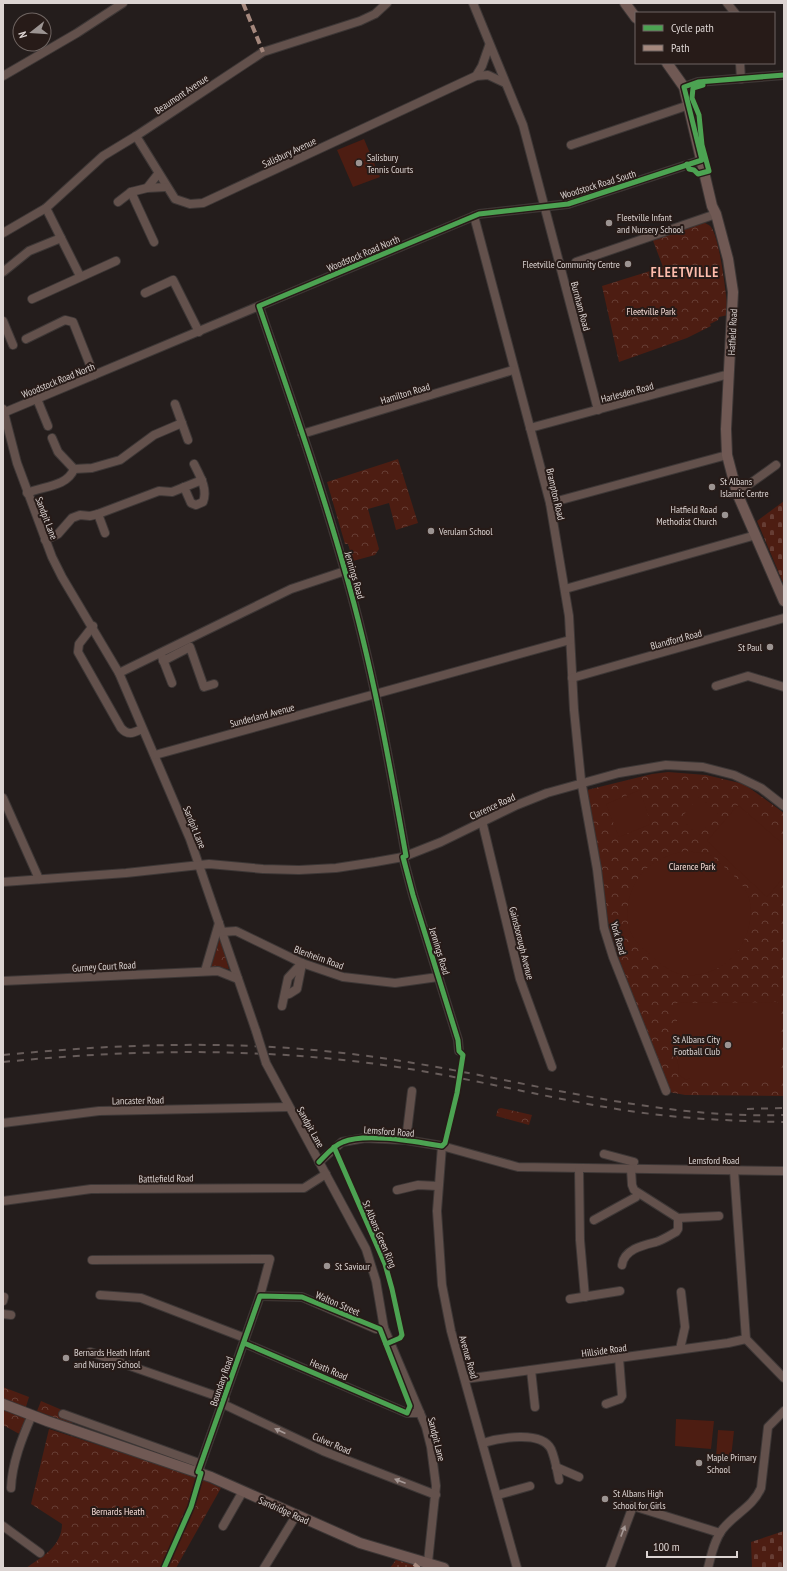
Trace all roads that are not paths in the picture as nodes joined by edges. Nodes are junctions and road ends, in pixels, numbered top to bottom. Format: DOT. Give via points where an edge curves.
graph roads {
  1 [pos="123,3"];
  2 [pos="387,3"];
  3 [pos="472,3"];
  4 [pos="626,3"];
  5 [pos="727,3"];
  6 [pos="734,12"];
  7 [pos="635,16"];
  8 [pos="489,46"];
  9 [pos="668,64"];
  10 [pos="740,64"];
  11 [pos="784,75"];
  12 [pos="3,76"];
  13 [pos="476,76"];
  14 [pos="741,79"];
  15 [pos="505,84"];
  16 [pos="684,87"];
  17 [pos="689,104"];
  18 [pos="136,136"];
  19 [pos="571,145"];
  20 [pos="702,160"];
  21 [pos="158,174"];
  22 [pos="166,187"];
  23 [pos="146,188"];
  24 [pos="131,192"];
  25 [pos="118,202"];
  26 [pos="544,207"];
  27 [pos="46,208"];
  28 [pos="716,214"];
  29 [pos="474,216"];
  30 [pos="3,233"];
  31 [pos="61,238"];
  32 [pos="154,242"];
  33 [pos="116,261"];
  34 [pos="576,262"];
  35 [pos="3,272"];
  36 [pos="80,276"];
  37 [pos="145,293"];
  38 [pos="32,299"];
  39 [pos="259,306"];
  40 [pos="4,325"];
  41 [pos="199,332"];
  42 [pos="26,339"];
  43 [pos="14,345"];
  44 [pos="513,370"];
  45 [pos="729,374"];
  46 [pos="94,375"];
  47 [pos="37,399"];
  48 [pos="175,404"];
  49 [pos="598,410"];
  50 [pos="3,411"];
  51 [pos="182,423"];
  52 [pos="48,426"];
  53 [pos="530,428"];
  54 [pos="302,434"];
  55 [pos="52,438"];
  56 [pos="188,440"];
  57 [pos="727,454"];
  58 [pos="194,464"];
  59 [pos="776,465"];
  60 [pos="74,469"];
  61 [pos="202,480"];
  62 [pos="184,487"];
  63 [pos="27,493"];
  64 [pos="737,493"];
  65 [pos="550,503"];
  66 [pos="98,514"];
  67 [pos="105,533"];
  68 [pos="756,535"];
  69 [pos="45,540"];
  70 [pos="345,571"];
  71 [pos="565,589"];
  72 [pos="784,601"];
  73 [pos="784,618"];
  74 [pos="92,626"];
  75 [pos="570,640"];
  76 [pos="188,644"];
  77 [pos="160,653"];
  78 [pos="163,661"];
  79 [pos="119,673"];
  80 [pos="572,678"];
  81 [pos="172,682"];
  82 [pos="214,684"];
  83 [pos="716,686"];
  84 [pos="784,686"];
  85 [pos="376,694"];
  86 [pos="142,729"];
  87 [pos="155,756"];
  88 [pos="582,782"];
  89 [pos="3,798"];
  90 [pos="784,806"];
  91 [pos="482,821"];
  92 [pos="405,856"];
  93 [pos="200,865"];
  94 [pos="39,879"];
  95 [pos="3,882"];
  96 [pos="219,923"];
  97 [pos="222,932"];
  98 [pos="302,963"];
  99 [pos="205,971"];
  100 [pos="438,977"];
  101 [pos="3,980"];
  102 [pos="238,980"];
  103 [pos="282,1006"];
  104 [pos="459,1051"];
  105 [pos="552,1066"];
  106 [pos="412,1090"];
  107 [pos="666,1091"];
  108 [pos="282,1094"];
  109 [pos="274,1107"];
  110 [pos="289,1107"];
  111 [pos="3,1123"];
  112 [pos="406,1140"];
  113 [pos="442,1146"];
  114 [pos="604,1154"];
  115 [pos="615,1156"];
  116 [pos="319,1162"];
  117 [pos="633,1166"];
  118 [pos="579,1168"];
  119 [pos="614,1168"];
  120 [pos="734,1170"];
  121 [pos="784,1171"];
  122 [pos="326,1174"];
  123 [pos="438,1186"];
  124 [pos="398,1190"];
  125 [pos="638,1194"];
  126 [pos="3,1201"];
  127 [pos="719,1216"];
  128 [pos="678,1218"];
  129 [pos="594,1220"];
  130 [pos="92,1260"];
  131 [pos="622,1265"];
  132 [pos="620,1291"];
  133 [pos="681,1292"];
  134 [pos="100,1295"];
  135 [pos="260,1296"];
  136 [pos="4,1297"];
  137 [pos="585,1297"];
  138 [pos="570,1299"];
  139 [pos="3,1301"];
  140 [pos="384,1328"];
  141 [pos="746,1339"];
  142 [pos="244,1340"];
  143 [pos="680,1349"];
  144 [pos="90,1352"];
  145 [pos="619,1358"];
  146 [pos="531,1370"];
  147 [pos="465,1378"];
  148 [pos="784,1378"];
  149 [pos="224,1402"];
  150 [pos="3,1404"];
  151 [pos="606,1404"];
  152 [pos="536,1407"];
  153 [pos="784,1411"];
  154 [pos="420,1413"];
  155 [pos="63,1414"];
  156 [pos="32,1415"];
  157 [pos="79,1420"];
  158 [pos="75,1430"];
  159 [pos="483,1443"];
  160 [pos="144,1448"];
  161 [pos="556,1467"];
  162 [pos="199,1469"];
  163 [pos="579,1477"];
  164 [pos="559,1480"];
  165 [pos="531,1487"];
  166 [pos="11,1488"];
  167 [pos="243,1491"];
  168 [pos="436,1495"];
  169 [pos="498,1495"];
  170 [pos="297,1514"];
  171 [pos="3,1526"];
  172 [pos="223,1526"];
  173 [pos="720,1533"];
  174 [pos="40,1553"];
  175 [pos="428,1562"];
  176 [pos="264,1568"];
  177 [pos="444,1568"];
  178 [pos="517,1568"];
  179 [pos="610,1568"];
  180 [pos="708,1568"];
  1 -- 12 [label="street"];
  2 -- 18 [label="street, Beaumont Avenue" via="375,14 360,21 263,52"];
  3 -- 8 [label="street"];
  4 -- 7 [label="main road"];
  5 -- 6 [label="street"];
  8 -- 13 [label="street"];
  8 -- 15 [label="street"];
  9 -- 16 [label="main road, Hatfield Road"];
  10 -- 14 [label="street"];
  11 -- 14 [label="street"];
  13 -- 15 [label="street" via="488,75"];
  13 -- 22 [label="street, Salisbury Avenue" via="203,203 190,204 175,199"];
  14 -- 16 [label="street" via="698,82"];
  15 -- 26 [label="street, Burnham Road" via="524,130"];
  16 -- 17 [label="main road, Hatfield Road"];
  17 -- 19 [label="street"];
  17 -- 20 [label="main road, Hatfield Road"];
  18 -- 21 [label="street, Salisbury Avenue"];
  18 -- 27 [label="street, Beaumont Avenue" via="103,156"];
  20 -- 26 [label="street, Woodstock Road South" via="577,202"];
  20 -- 28 [label="main road, Hatfield Road"];
  21 -- 22 [label="street, Salisbury Avenue"];
  21 -- 23 [label="street"];
  22 -- 23 [label="street"];
  23 -- 24 [label="street"];
  24 -- 25 [label="street"];
  24 -- 32 [label="street"];
  26 -- 29 [label="street, Woodstock Road South"];
  26 -- 49 [label="street, Burnham Road"];
  27 -- 30 [label="street, Beaumont Avenue"];
  27 -- 31 [label="street"];
  28 -- 34 [label="street"];
  28 -- 45 [label="main road, Hatfield Road" via="733,288"];
  29 -- 39 [label="street, Woodstock Road North"];
  29 -- 44 [label="street, Brampton Road"];
  31 -- 35 [label="street" via="30,251"];
  31 -- 36 [label="street"];
  33 -- 36 [label="street"];
  36 -- 38 [label="street"];
  37 -- 41 [label="street" via="175,278"];
  39 -- 41 [label="street, Woodstock Road North"];
  39 -- 54 [label="street, Jennings Road"];
  40 -- 43 [label="street"];
  41 -- 46 [label="street, Woodstock Road North"];
  42 -- 46 [label="street" via="65,320 72,322"];
  44 -- 53 [label="street, Brampton Road"];
  44 -- 54 [label="street, Hamilton Road"];
  45 -- 49 [label="street, Harlesden Road"];
  45 -- 57 [label="main road, Hatfield Road"];
  46 -- 47 [label="street, Woodstock Road North"];
  47 -- 50 [label="street, Woodstock Road North"];
  47 -- 52 [label="street"];
  48 -- 51 [label="street"];
  49 -- 53 [label="street, Harlesden Road"];
  50 -- 63 [label="street, Sandpit Lane"];
  51 -- 56 [label="street"];
  51 -- 60 [label="street" via="154,435 120,460 92,468"];
  53 -- 65 [label="street, Brampton Road"];
  54 -- 70 [label="street, Jennings Road"];
  55 -- 60 [label="street" via="58,452"];
  57 -- 64 [label="main road, Hatfield Road"];
  57 -- 65 [label="street"];
  58 -- 61 [label="street"];
  59 -- 64 [label="street"];
  60 -- 63 [label="street" via="71,477 65,482"];
  61 -- 62 [label="street"];
  61 -- 62 [label="street" via="206,496 203,502 196,505 191,503"];
  62 -- 66 [label="street" via="172,492 159,491"];
  63 -- 69 [label="street, Sandpit Lane"];
  64 -- 68 [label="main road, Hatfield Road"];
  65 -- 71 [label="street, Brampton Road"];
  66 -- 67 [label="street"];
  66 -- 69 [label="street" via="72,518 58,534"];
  68 -- 71 [label="street"];
  68 -- 72 [label="main road, Hatfield Road"];
  69 -- 74 [label="street, Sandpit Lane" via="62,577"];
  70 -- 76 [label="street" via="291,589"];
  70 -- 85 [label="street, Jennings Road"];
  71 -- 75 [label="street, Brampton Road"];
  73 -- 80 [label="street, Blandford Road"];
  74 -- 79 [label="street, Sandpit Lane"];
  74 -- 86 [label="street" via="79,644 78,652 120,728 131,734"];
  75 -- 80 [label="street, Brampton Road"];
  75 -- 85 [label="street, Sunderland Avenue"];
  76 -- 77 [label="street"];
  76 -- 78 [label="street"];
  76 -- 82 [label="street" via="204,687"];
  77 -- 78 [label="street"];
  77 -- 79 [label="street"];
  78 -- 81 [label="street"];
  79 -- 86 [label="street, Sandpit Lane"];
  80 -- 88 [label="street, Brampton Road"];
  83 -- 84 [label="street" via="748,676"];
  85 -- 87 [label="street, Sunderland Avenue"];
  85 -- 92 [label="street, Jennings Road"];
  86 -- 87 [label="street, Sandpit Lane"];
  87 -- 93 [label="street, Sandpit Lane"];
  88 -- 90 [label="street, Clarence Road" via="637,769 680,765 703,767 734,775 749,782 769,793"];
  88 -- 91 [label="street, Clarence Road" via="517,804"];
  88 -- 107 [label="street, York Road" via="604,928"];
  89 -- 94 [label="street"];
  91 -- 92 [label="street, Clarence Road" via="441,842"];
  91 -- 105 [label="street, Gainsborough Avenue" via="520,979"];
  92 -- 93 [label="street, Clarence Road" via="336,868 299,870"];
  92 -- 100 [label="street, Jennings Road" via="412,895"];
  93 -- 94 [label="street, Clarence Road"];
  93 -- 96 [label="street, Sandpit Lane"];
  94 -- 95 [label="street, Clarence Road"];
  96 -- 97 [label="street, Sandpit Lane"];
  96 -- 99 [label="street"];
  97 -- 98 [label="street, Blenheim Road" via="236,931"];
  97 -- 102 [label="street, Sandpit Lane"];
  98 -- 100 [label="street, Blenheim Road" via="326,973 356,979 395,982"];
  98 -- 103 [label="street" via="297,989 285,994"];
  99 -- 101 [label="street, Gurney Court Road"];
  99 -- 102 [label="street, Gurney Court Road" via="218,971"];
  100 -- 104 [label="street, Jennings Road" via="458,1040"];
  102 -- 108 [label="street, Sandpit Lane, bridge" via="266,1063"];
  106 -- 112 [label="street"];
  108 -- 109 [label="street"];
  108 -- 110 [label="street, Sandpit Lane"];
  109 -- 110 [label="street, Lancaster Road"];
  109 -- 111 [label="street, Lancaster Road" via="99,1111"];
  110 -- 116 [label="street, Sandpit Lane"];
  112 -- 113 [label="street, Lemsford Road"];
  112 -- 116 [label="street, Lemsford Road" via="349,1140 338,1145"];
  113 -- 118 [label="street, Lemsford Road" via="518,1167"];
  113 -- 123 [label="street, Avenue Road"];
  114 -- 115 [label="street"];
  115 -- 117 [label="street"];
  115 -- 119 [label="street"];
  116 -- 122 [label="street, Sandpit Lane"];
  117 -- 119 [label="street, Lemsford Road"];
  117 -- 120 [label="street, Lemsford Road"];
  117 -- 125 [label="street" via="632,1185"];
  118 -- 119 [label="street, Lemsford Road"];
  118 -- 137 [label="street" via="580,1240"];
  120 -- 121 [label="street, Lemsford Road"];
  120 -- 141 [label="street"];
  122 -- 126 [label="street, Battlefield Road" via="304,1188 90,1189"];
  122 -- 140 [label="street, Sandpit Lane" via="366,1249 374,1275"];
  123 -- 124 [label="street" via="418,1185"];
  123 -- 147 [label="street, Avenue Road" via="437,1241 442,1285 451,1331"];
  125 -- 128 [label="street"];
  125 -- 129 [label="street"];
  127 -- 128 [label="street"];
  128 -- 131 [label="street" via="676,1232 658,1242 646,1243 626,1255"];
  130 -- 135 [label="street, Boundary Road" via="270,1259"];
  132 -- 137 [label="street"];
  133 -- 143 [label="street" via="685,1327"];
  134 -- 142 [label="street, Heath Road" via="141,1298"];
  135 -- 140 [label="street, Walton Street" via="302,1297 376,1329"];
  135 -- 142 [label="street, Boundary Road"];
  136 -- 139 [label="street"];
  137 -- 138 [label="street"];
  140 -- 154 [label="street, Sandpit Lane"];
  141 -- 143 [label="street, Hillside Road"];
  141 -- 148 [label="street"];
  142 -- 149 [label="street, Boundary Road"];
  142 -- 154 [label="street, Heath Road" via="407,1414"];
  143 -- 145 [label="street, Hillside Road"];
  144 -- 149 [label="street, Culver Road"];
  145 -- 146 [label="street, Hillside Road"];
  145 -- 151 [label="street" via="622,1396"];
  146 -- 147 [label="street, Hillside Road"];
  146 -- 152 [label="street"];
  147 -- 159 [label="street, Avenue Road"];
  149 -- 162 [label="street, Boundary Road"];
  168 -- 149 [label="street, Culver Road, one-way" via="323,1451"];
  150 -- 156 [label="main road, Sandridge Road"];
  153 -- 173 [label="street" via="768,1427 758,1496"];
  154 -- 168 [label="street, Sandpit Lane" via="431,1447"];
  155 -- 157 [label="street, Sandridge Road"];
  156 -- 158 [label="main road, Sandridge Road"];
  156 -- 166 [label="street" via="11,1476"];
  157 -- 158 [label="street"];
  157 -- 160 [label="street, Sandridge Road"];
  158 -- 160 [label="main road, Sandridge Road"];
  159 -- 161 [label="street" via="538,1438 551,1449"];
  159 -- 169 [label="street, Avenue Road"];
  160 -- 162 [label="main road, Sandridge Road"];
  161 -- 163 [label="street"];
  161 -- 164 [label="street"];
  162 -- 167 [label="main road, Sandridge Road"];
  165 -- 169 [label="street"];
  167 -- 170 [label="main road, Sandridge Road"];
  167 -- 172 [label="street"];
  168 -- 175 [label="street, Sandpit Lane"];
  169 -- 178 [label="street, Avenue Road"];
  170 -- 175 [label="main road, Sandridge Road" via="360,1543"];
  170 -- 176 [label="street"];
  171 -- 174 [label="street"];
  179 -- 173 [label="street, one-way" via="633,1506"];
  173 -- 180 [label="street"];
  175 -- 177 [label="main road, Sandridge Road"];
}
